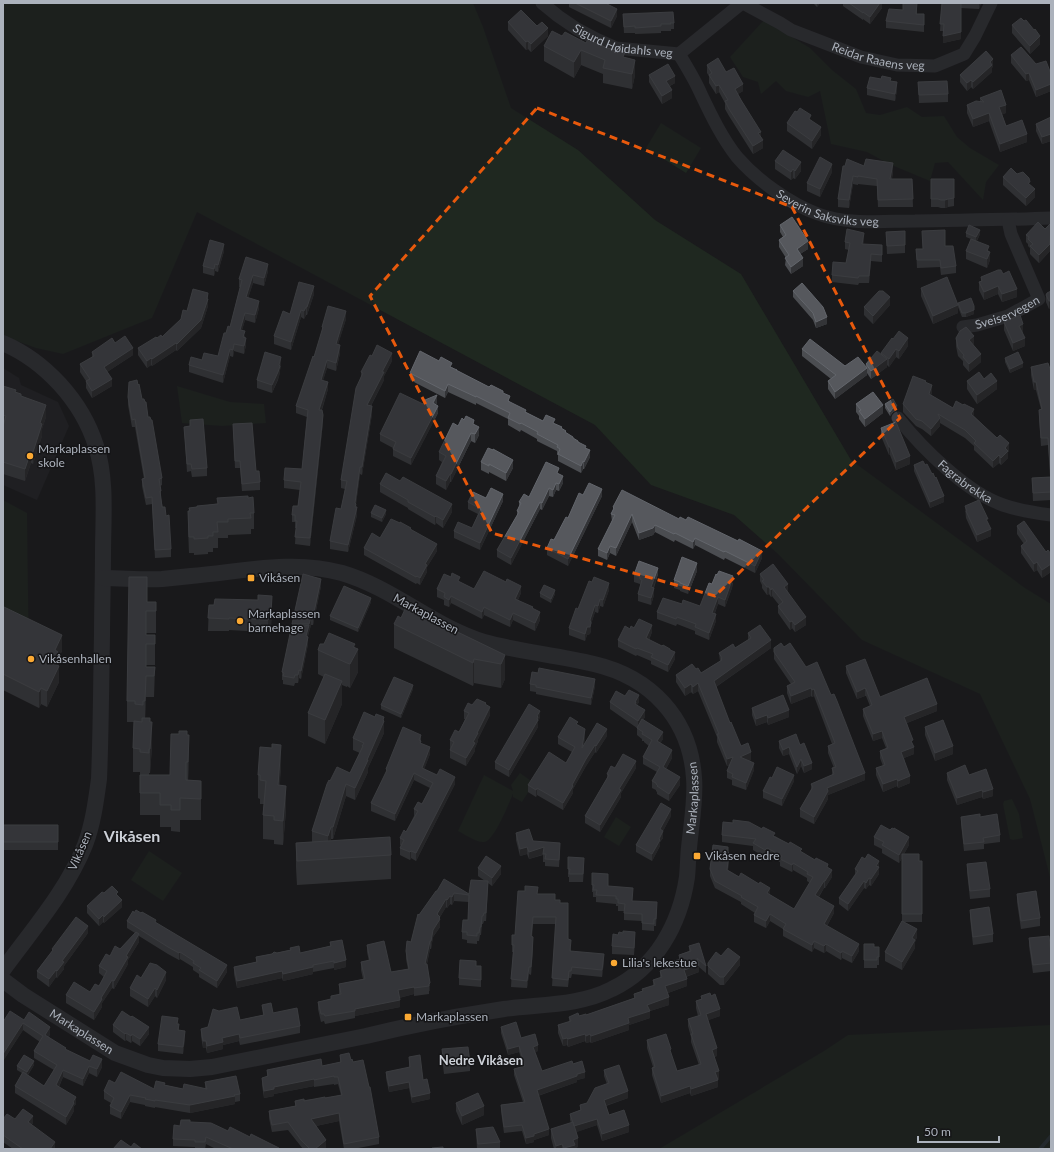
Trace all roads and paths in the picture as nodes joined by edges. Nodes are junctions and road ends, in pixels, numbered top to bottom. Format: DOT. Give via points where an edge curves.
graph roads {
  1 [pos="542,3"];
  2 [pos="743,3"];
  3 [pos="991,3"];
  4 [pos="680,54"];
  5 [pos="1051,218"];
  6 [pos="1008,220"];
  7 [pos="963,327"];
  8 [pos="3,343"];
  9 [pos="898,418"];
  10 [pos="1051,515"];
  11 [pos="103,578"];
  12 [pos="3,970"];
  13 [pos="3,980"];
  1 -- 4 [label="street, Sigurd Høidahls veg" via="577,29 616,48"];
  2 -- 3 [label="street, Reidar Raaens veg" via="791,30 861,57 897,64 935,66 964,54"];
  2 -- 4 [label="street, Sigurd Høidahls veg"];
  4 -- 6 [label="street, Severin Saksviks veg" via="708,110 736,156 750,171 797,205 828,217 851,220"];
  5 -- 6 [label="street, Severin Saksviks veg"];
  6 -- 7 [label="street, Sveiservegen" via="1011,234 1039,299 1008,316"];
  8 -- 11 [label="street, Vikåsen" via="25,354 60,384 75,403 94,440 103,482"];
  9 -- 10 [label="street, Fagrabrekka" via="945,467 978,493 1002,505"];
  11 -- 12 [label="street, Vikåsen" via="99,779 91,825 85,845 63,888"];
  11 -- 13 [label="street, Markaplassen" via="160,579 281,566 318,568 366,582 475,639 593,664 634,678 667,706 680,727 692,758 694,799 687,878 682,902 670,932 654,958 633,977 596,996 578,1001 454,1017 198,1068 163,1068 115,1053"];
}
